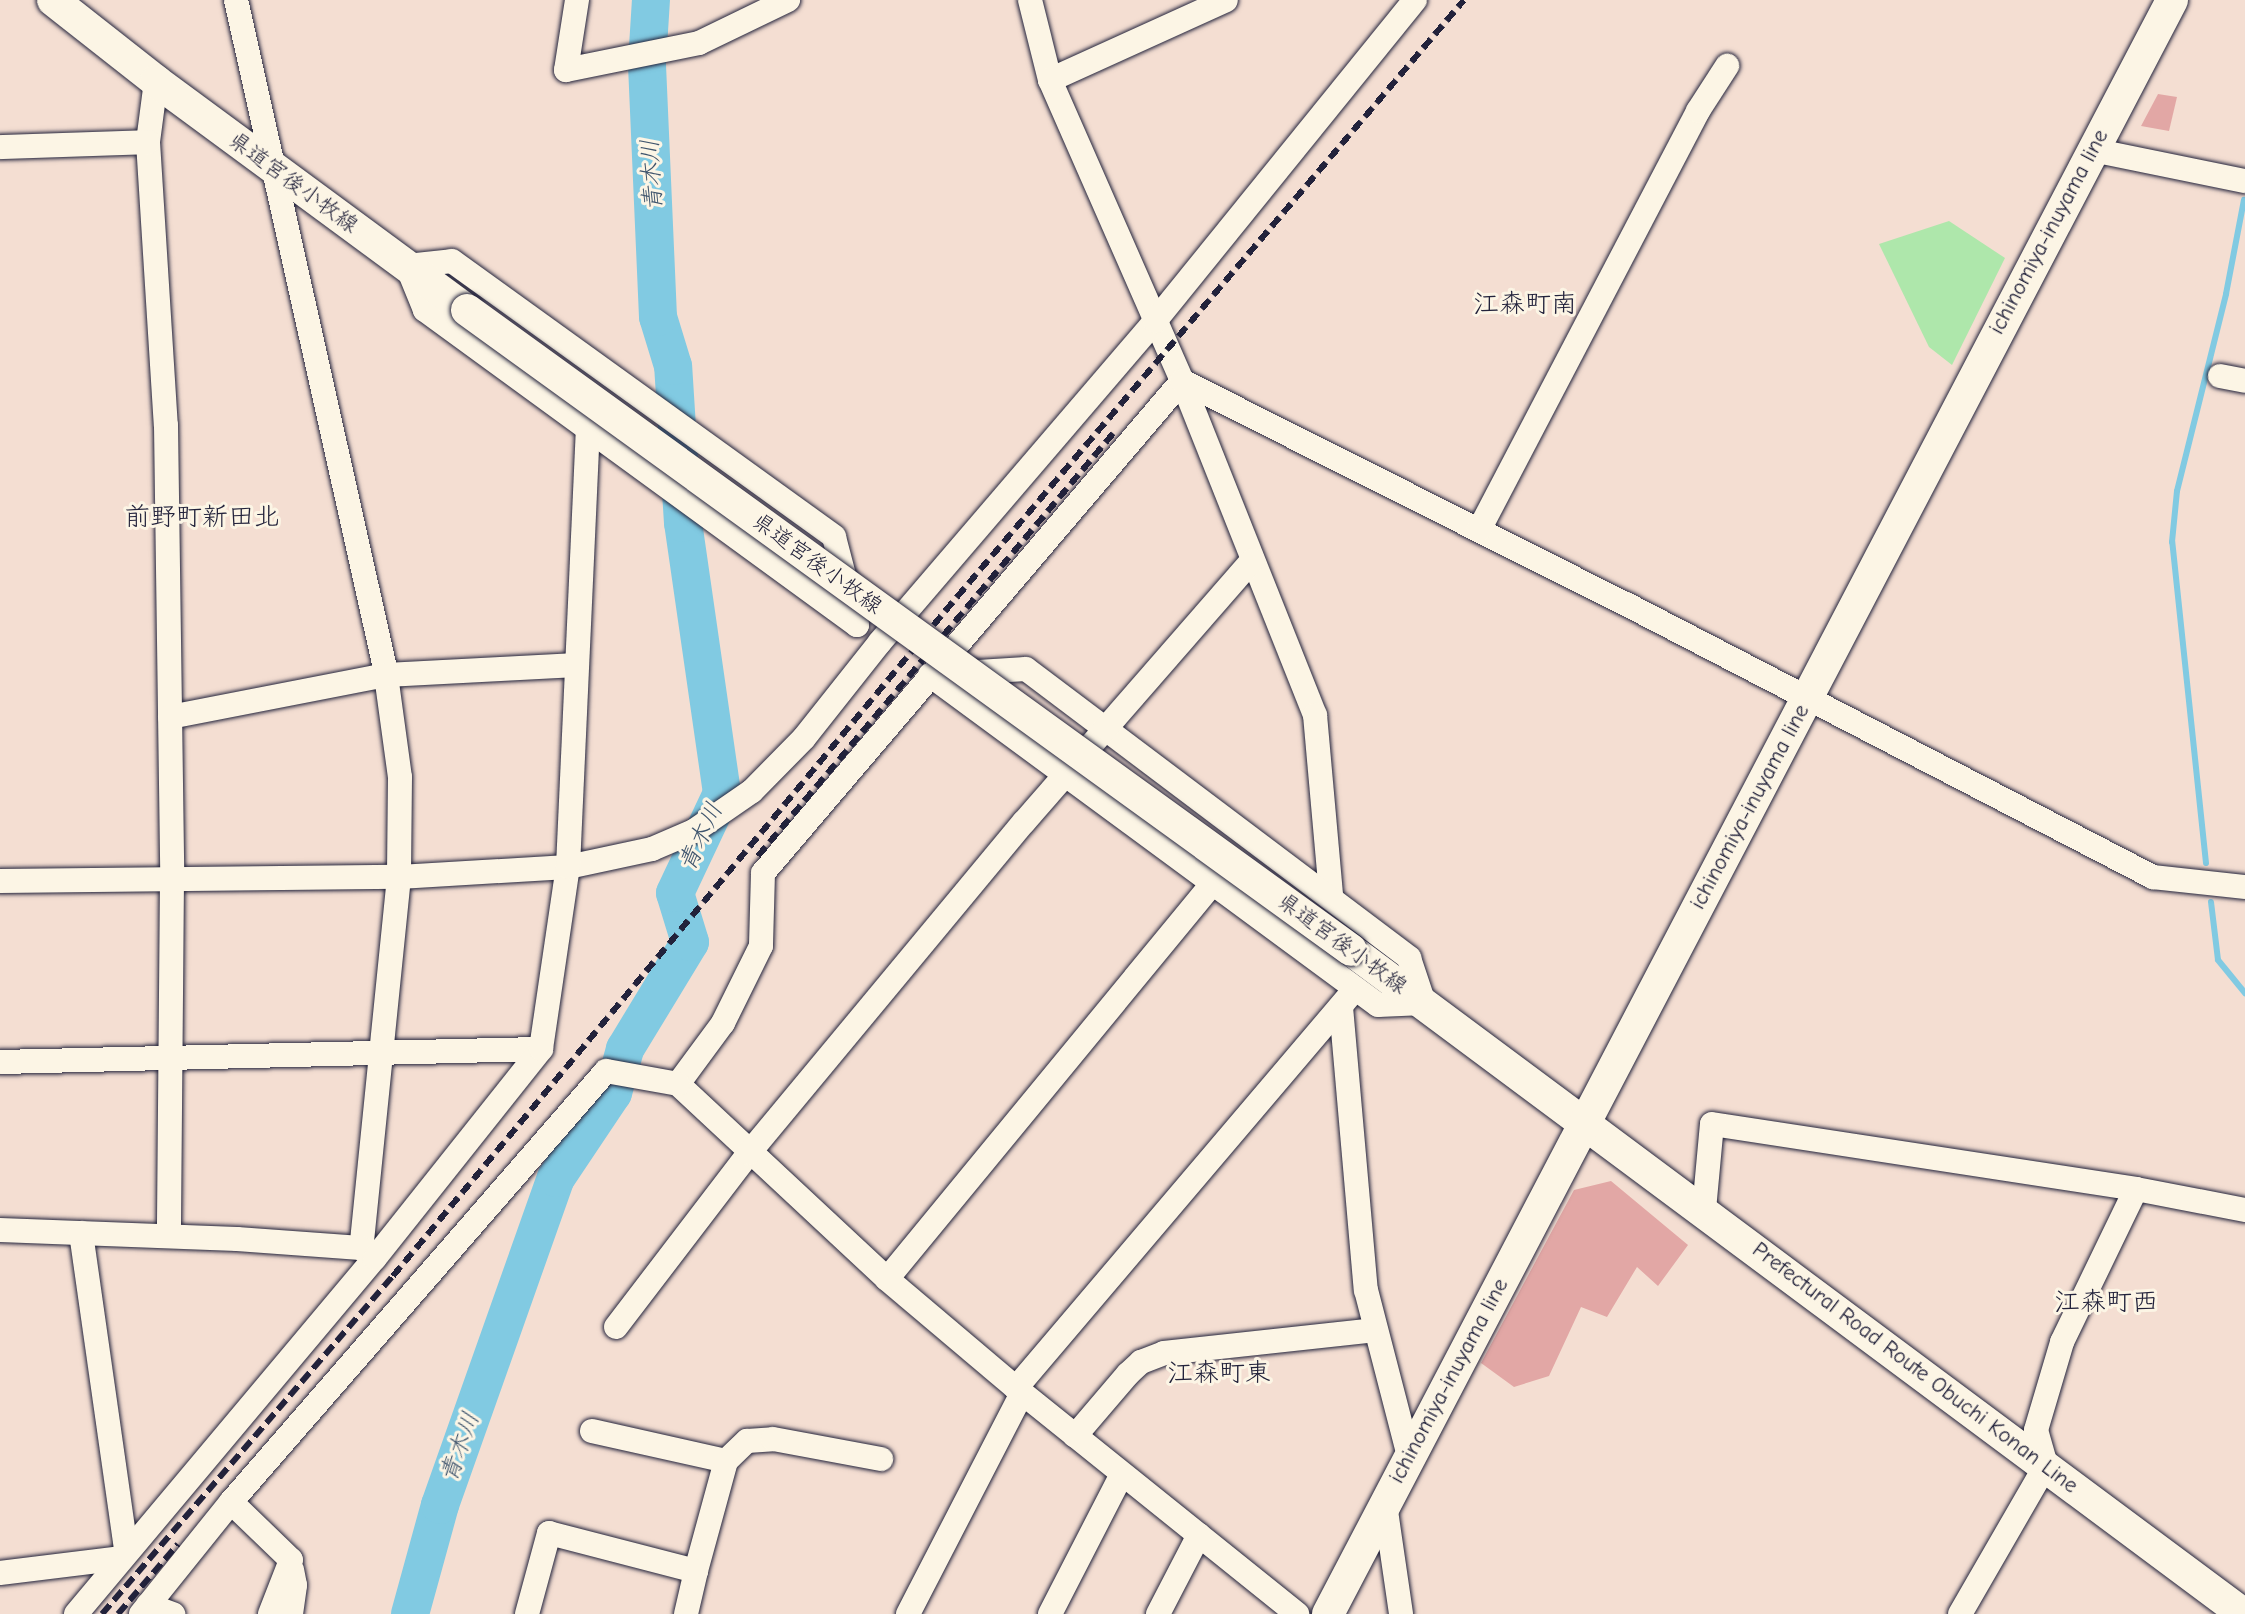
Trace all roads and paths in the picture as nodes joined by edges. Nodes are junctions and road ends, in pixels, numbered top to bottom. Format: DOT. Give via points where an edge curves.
graph roads {
  1 [pos="53,0"];
  2 [pos="236,0"];
  3 [pos="577,0"];
  4 [pos="788,0"];
  5 [pos="1030,0"];
  6 [pos="1226,0"];
  7 [pos="1415,0"];
  8 [pos="2172,0"];
  9 [pos="1727,66"];
  10 [pos="1050,80"];
  11 [pos="156,81"];
  12 [pos="148,142"];
  13 [pos="0,147"];
  14 [pos="2092,150"];
  15 [pos="273,167"];
  16 [pos="2245,181"];
  17 [pos="407,266"];
  18 [pos="1155,321"];
  19 [pos="2220,376"];
  20 [pos="1182,381"];
  21 [pos="2245,381"];
  22 [pos="588,429"];
  23 [pos="1479,530"];
  24 [pos="1252,561"];
  25 [pos="857,625"];
  26 [pos="880,642"];
  27 [pos="577,665"];
  28 [pos="386,675"];
  29 [pos="930,675"];
  30 [pos="1806,700"];
  31 [pos="170,717"];
  32 [pos="1104,729"];
  33 [pos="1063,776"];
  34 [pos="568,867"];
  35 [pos="399,877"];
  36 [pos="172,879"];
  37 [pos="0,881"];
  38 [pos="1212,884"];
  39 [pos="2245,887"];
  40 [pos="1331,896"];
  41 [pos="1348,998"];
  42 [pos="1424,1003"];
  43 [pos="541,1049"];
  44 [pos="381,1052"];
  45 [pos="170,1056"];
  46 [pos="0,1062"];
  47 [pos="678,1084"];
  48 [pos="1583,1127"];
  49 [pos="749,1153"];
  50 [pos="2136,1189"];
  51 [pos="1704,1210"];
  52 [pos="2245,1210"];
  53 [pos="0,1230"];
  54 [pos="81,1233"];
  55 [pos="169,1236"];
  56 [pos="368,1253"];
  57 [pos="887,1279"];
  58 [pos="616,1327"];
  59 [pos="1376,1330"];
  60 [pos="1019,1390"];
  61 [pos="592,1431"];
  62 [pos="1075,1436"];
  63 [pos="1409,1456"];
  64 [pos="881,1459"];
  65 [pos="726,1461"];
  66 [pos="2046,1465"];
  67 [pos="1122,1474"];
  68 [pos="231,1502"];
  69 [pos="1385,1504"];
  70 [pos="1199,1535"];
  71 [pos="124,1554"];
  72 [pos="291,1560"];
  73 [pos="696,1571"];
  74 [pos="0,1573"];
  75 [pos="144,1610"];
  76 [pos="76,1614"];
  77 [pos="173,1614"];
  78 [pos="270,1614"];
  79 [pos="291,1614"];
  80 [pos="527,1614"];
  81 [pos="686,1614"];
  82 [pos="908,1614"];
  83 [pos="1050,1614"];
  84 [pos="1158,1614"];
  85 [pos="1297,1614"];
  86 [pos="1328,1614"];
  87 [pos="1401,1614"];
  88 [pos="1960,1614"];
  89 [pos="2243,1614"];
  1 -- 11 [label="main road, 県道宮後小牧線"];
  2 -- 15 [label="street"];
  3 -- 4 [label="street" via="566,70 699,43"];
  5 -- 10 [label="street"];
  6 -- 10 [label="street"];
  7 -- 18 [label="street"];
  8 -- 14 [label="main road, ichinomiya-inuyama line"];
  9 -- 23 [label="street" via="1698,111"];
  10 -- 18 [label="street"];
  11 -- 12 [label="street"];
  11 -- 15 [label="main road, 県道宮後小牧線"];
  12 -- 13 [label="street"];
  12 -- 31 [label="street" via="166,425"];
  14 -- 16 [label="street"];
  14 -- 30 [label="main road, ichinomiya-inuyama line"];
  15 -- 17 [label="main road, 県道宮後小牧線"];
  15 -- 28 [label="street"];
  17 -- 22 [label="street" via="425,310"];
  17 -- 25 [label="street" via="452,261 834,537"];
  17 -- 42 [label="main road, 県道宮後小牧線, bridge"];
  18 -- 20 [label="street"];
  18 -- 26 [label="street"];
  19 -- 21 [label="street"];
  20 -- 23 [label="street"];
  20 -- 24 [label="street"];
  20 -- 29 [label="street"];
  22 -- 25 [label="street"];
  22 -- 27 [label="street"];
  23 -- 30 [label="street"];
  24 -- 32 [label="street"];
  24 -- 40 [label="street" via="1315,715"];
  25 -- 26 [label="street"];
  26 -- 34 [label="street" via="804,738 752,791 694,831 652,849"];
  27 -- 28 [label="street"];
  27 -- 34 [label="street"];
  28 -- 31 [label="street"];
  28 -- 35 [label="street" via="400,777"];
  29 -- 32 [label="street" via="1026,669"];
  29 -- 33 [label="street"];
  29 -- 47 [label="street" via="763,873 761,946 723,1023"];
  30 -- 39 [label="street" via="2153,877"];
  30 -- 48 [label="main road, ichinomiya-inuyama line"];
  31 -- 36 [label="street"];
  32 -- 33 [label="street"];
  32 -- 40 [label="street"];
  33 -- 38 [label="street"];
  33 -- 49 [label="street"];
  34 -- 35 [label="street"];
  34 -- 43 [label="street"];
  35 -- 36 [label="street"];
  35 -- 44 [label="street"];
  36 -- 37 [label="street"];
  36 -- 45 [label="street"];
  38 -- 41 [label="street"];
  38 -- 57 [label="street"];
  40 -- 42 [label="street" via="1409,958"];
  41 -- 42 [label="street" via="1378,1005"];
  41 -- 59 [label="street" via="1361,1250"];
  41 -- 60 [label="street"];
  42 -- 48 [label="main road, 県道宮後小牧線"];
  43 -- 44 [label="street"];
  43 -- 56 [label="street"];
  44 -- 45 [label="street"];
  44 -- 56 [label="street"];
  45 -- 46 [label="street"];
  45 -- 55 [label="street"];
  47 -- 49 [label="street"];
  47 -- 68 [label="street" via="616,1073"];
  48 -- 51 [label="main road, Prefectural Road Route Obuchi Konan Line"];
  48 -- 63 [label="main road, ichinomiya-inuyama line"];
  49 -- 57 [label="street"];
  49 -- 58 [label="street"];
  50 -- 51 [label="street" via="1712,1124"];
  50 -- 52 [label="street"];
  50 -- 66 [label="street" via="2062,1342 2036,1430"];
  51 -- 66 [label="main road, Prefectural Road Route Obuchi Konan Line"];
  53 -- 54 [label="street"];
  54 -- 55 [label="street"];
  54 -- 71 [label="street"];
  55 -- 56 [label="street"];
  56 -- 71 [label="street"];
  57 -- 60 [label="street"];
  59 -- 62 [label="street" via="1164,1353 1128,1374"];
  59 -- 63 [label="street"];
  60 -- 62 [label="street"];
  60 -- 82 [label="street"];
  61 -- 65 [label="street"];
  62 -- 67 [label="street"];
  63 -- 69 [label="main road, ichinomiya-inuyama line"];
  64 -- 65 [label="street" via="773,1439 747,1441"];
  65 -- 73 [label="street"];
  66 -- 88 [label="street"];
  66 -- 89 [label="main road, Prefectural Road Route Obuchi Konan Line"];
  67 -- 70 [label="street"];
  67 -- 83 [label="street"];
  68 -- 72 [label="street"];
  68 -- 75 [label="street"];
  69 -- 86 [label="main road, ichinomiya-inuyama line"];
  69 -- 87 [label="street"];
  70 -- 84 [label="street"];
  70 -- 85 [label="street"];
  71 -- 74 [label="street"];
  71 -- 76 [label="street"];
  72 -- 78 [label="street"];
  72 -- 79 [label="street"];
  73 -- 80 [label="street" via="549,1533"];
  73 -- 81 [label="street"];
  75 -- 77 [label="street"];
}
